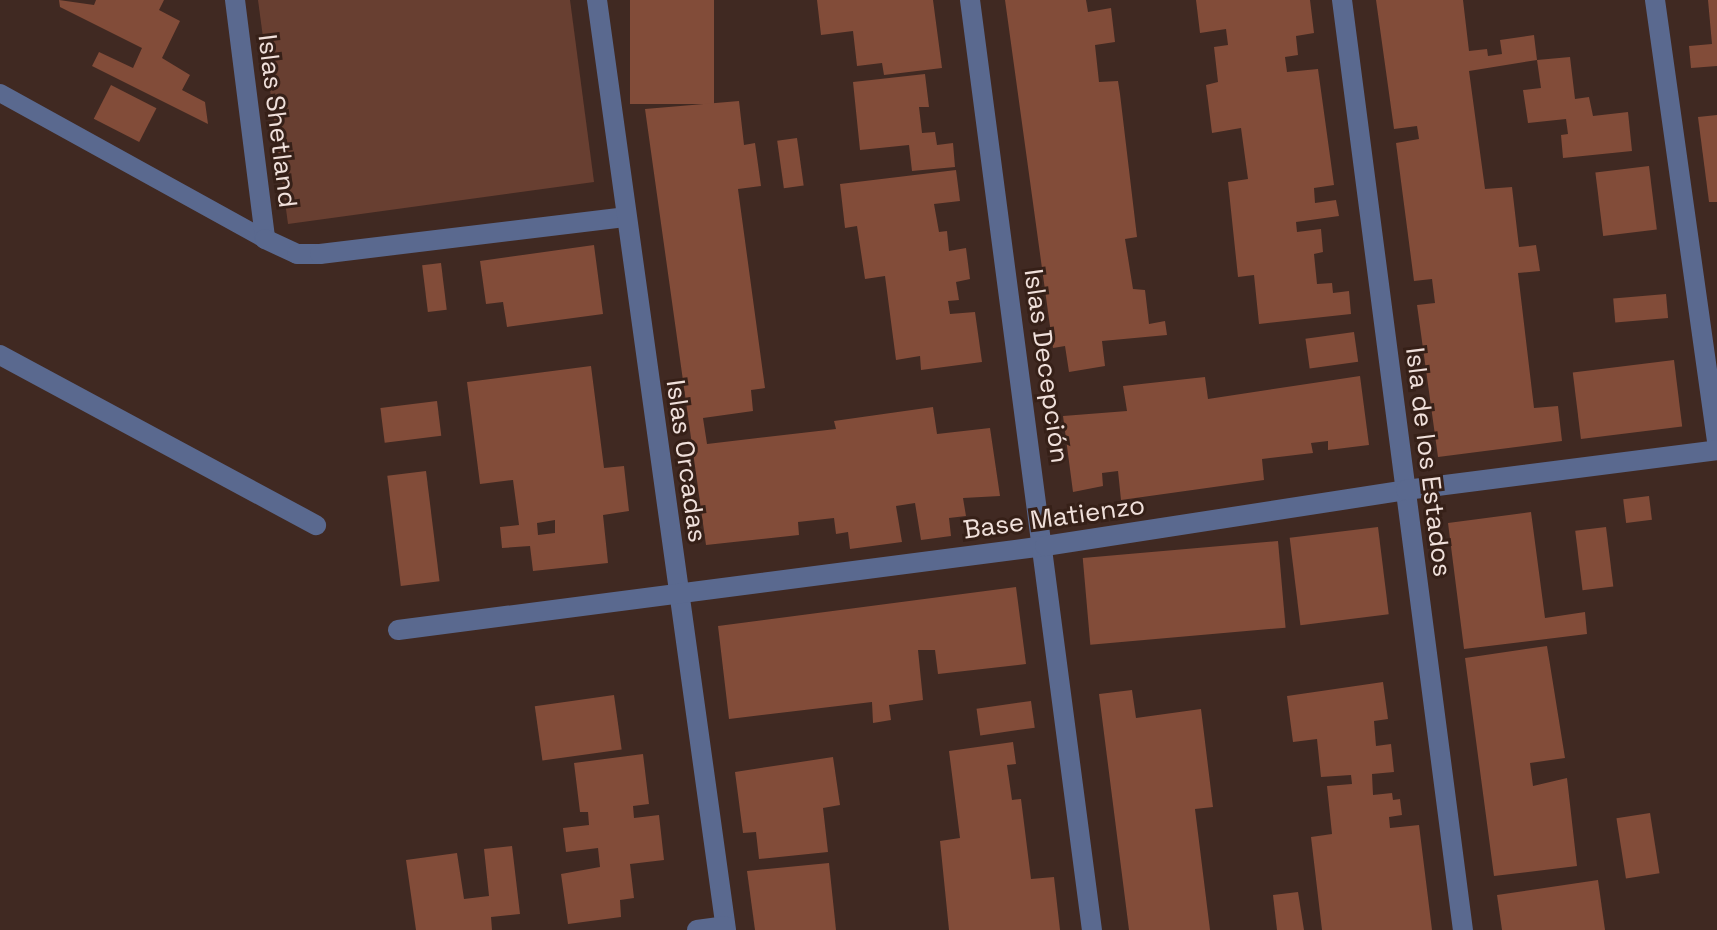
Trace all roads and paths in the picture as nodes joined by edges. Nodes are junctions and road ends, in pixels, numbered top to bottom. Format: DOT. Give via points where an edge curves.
graph roads {
  1 [pos="235,0"];
  2 [pos="597,0"];
  3 [pos="970,0"];
  4 [pos="1342,0"];
  5 [pos="1655,0"];
  6 [pos="0,93"];
  7 [pos="625,217"];
  8 [pos="265,239"];
  9 [pos="0,355"];
  10 [pos="1717,441"];
  11 [pos="1717,450"];
  12 [pos="1406,490"];
  13 [pos="316,525"];
  14 [pos="1045,546"];
  15 [pos="679,595"];
  16 [pos="398,630"];
  17 [pos="725,928"];
  18 [pos="697,930"];
  19 [pos="1092,930"];
  20 [pos="1463,930"];
  1 -- 8 [label="street, Islas Shetland"];
  2 -- 7 [label="street, Islas Orcadas"];
  3 -- 14 [label="street, Islas Decepción"];
  4 -- 12 [label="street, Isla de los Estados"];
  5 -- 10 [label="street"];
  6 -- 8 [label="lane"];
  7 -- 8 [label="street, Islas Shetland" via="320,254 297,254"];
  7 -- 15 [label="street, Islas Orcadas"];
  9 -- 13 [label="street"];
  11 -- 12 [label="street, Base Matienzo"];
  12 -- 14 [label="street, Base Matienzo"];
  12 -- 20 [label="street, Isla de los Estados"];
  14 -- 15 [label="street, Base Matienzo"];
  14 -- 19 [label="street, Islas Decepción"];
  15 -- 16 [label="street, Base Matienzo"];
  15 -- 17 [label="street, Islas Orcadas"];
  17 -- 18 [label="street"];
}
